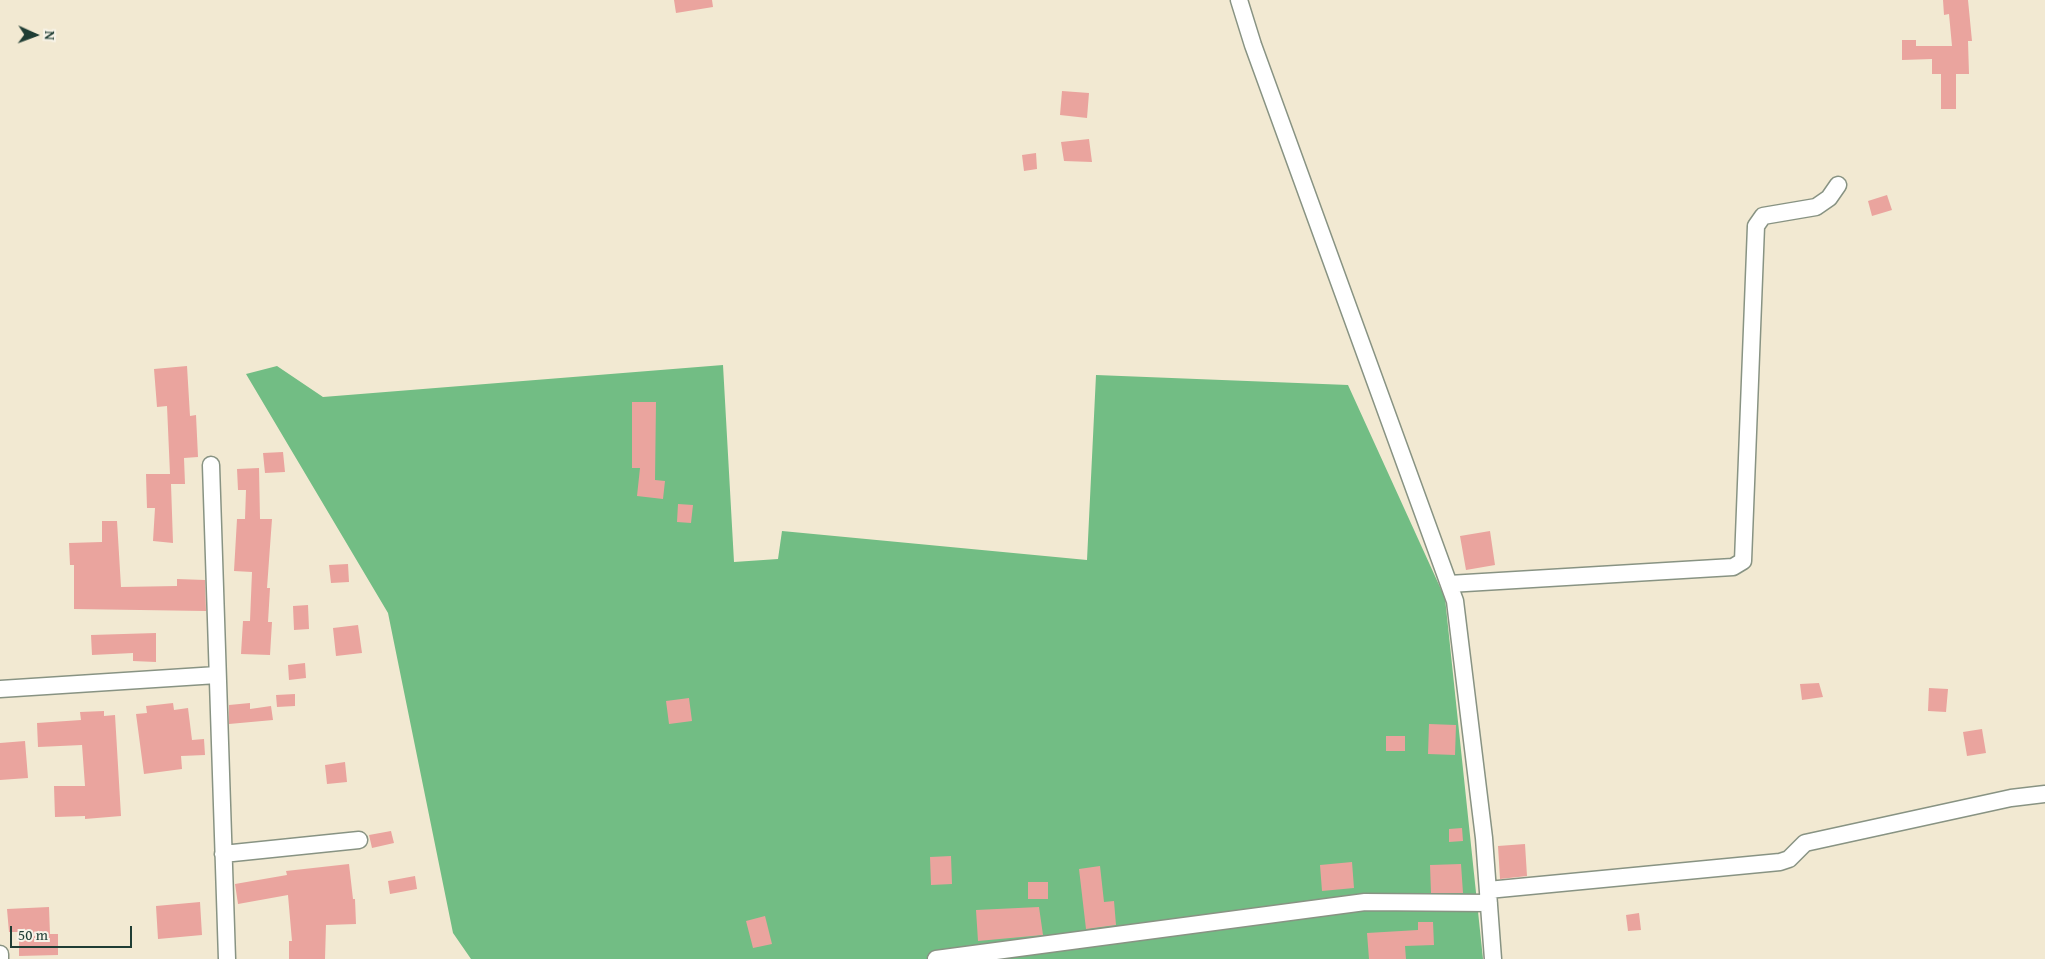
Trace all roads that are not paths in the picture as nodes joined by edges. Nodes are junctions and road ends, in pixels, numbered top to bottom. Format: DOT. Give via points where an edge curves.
graph roads {
  1 [pos="1239,0"];
  2 [pos="1838,185"];
  3 [pos="211,465"];
  4 [pos="1449,584"];
  5 [pos="217,675"];
  6 [pos="0,689"];
  7 [pos="2045,794"];
  8 [pos="359,840"];
  9 [pos="223,854"];
  10 [pos="1488,896"];
  11 [pos="0,954"];
  12 [pos="0,959"];
  13 [pos="227,959"];
  14 [pos="936,959"];
  15 [pos="1493,959"];
  1 -- 4 [label="street"];
  2 -- 4 [label="street" via="1829,198 1816,207 1763,216 1756,226 1743,561 1733,567"];
  3 -- 5 [label="street"];
  4 -- 10 [label="street" via="1456,611"];
  5 -- 6 [label="street"];
  5 -- 9 [label="street"];
  7 -- 10 [label="street" via="2012,798 1805,843 1789,859 1780,862"];
  8 -- 9 [label="street"];
  9 -- 13 [label="street"];
  10 -- 14 [label="street" via="1365,902"];
  10 -- 15 [label="street"];
  11 -- 12 [label="street"];
}
